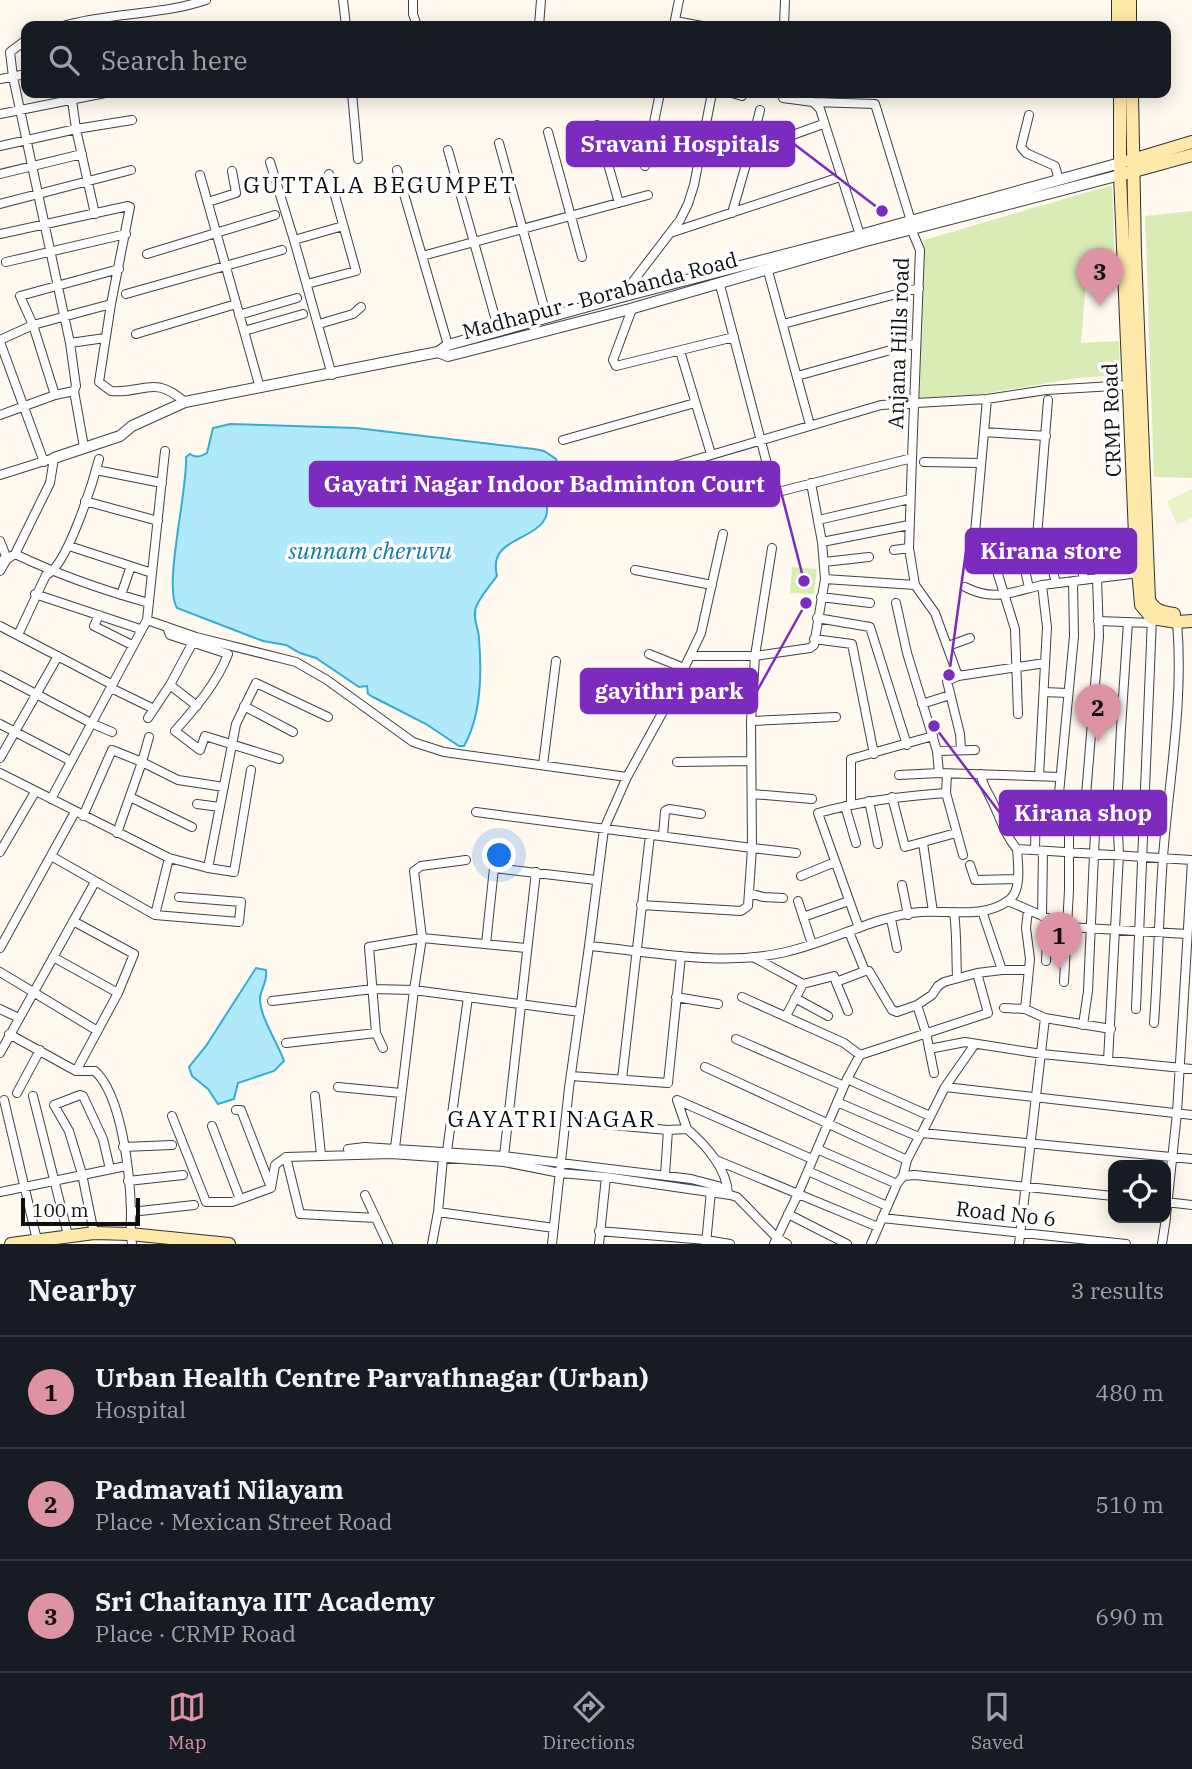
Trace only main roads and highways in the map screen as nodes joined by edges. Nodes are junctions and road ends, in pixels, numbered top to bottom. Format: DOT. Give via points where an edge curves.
graph roads {
  1 [pos="1118,0"];
  2 [pos="1130,0"];
  3 [pos="1118,21"];
  4 [pos="1130,21"];
  5 [pos="1120,98"];
  6 [pos="1132,98"];
  7 [pos="1192,142"];
  8 [pos="1192,155"];
  9 [pos="1127,167"];
  10 [pos="1192,614"];
  11 [pos="1192,621"];
  12 [pos="131,1239"];
  13 [pos="43,1241"];
  14 [pos="11,1244"];
  15 [pos="222,1244"];
  16 [pos="229,1244"];
  1 -- 3 [label="main road"];
  2 -- 4 [label="main road"];
  5 -- 9 [label="main road"];
  6 -- 9 [label="main road"];
  7 -- 9 [label="main road"];
  8 -- 9 [label="main road"];
  9 -- 10 [label="main road, CRMP Road" via="1149,600 1159,612"];
  9 -- 11 [label="main road, CRMP Road" via="1130,385 1141,605 1152,621"];
  12 -- 13 [label="main road" via="94,1233"];
  12 -- 15 [label="main road"];
  13 -- 14 [label="main road"];
  15 -- 16 [label="main road"];
}
